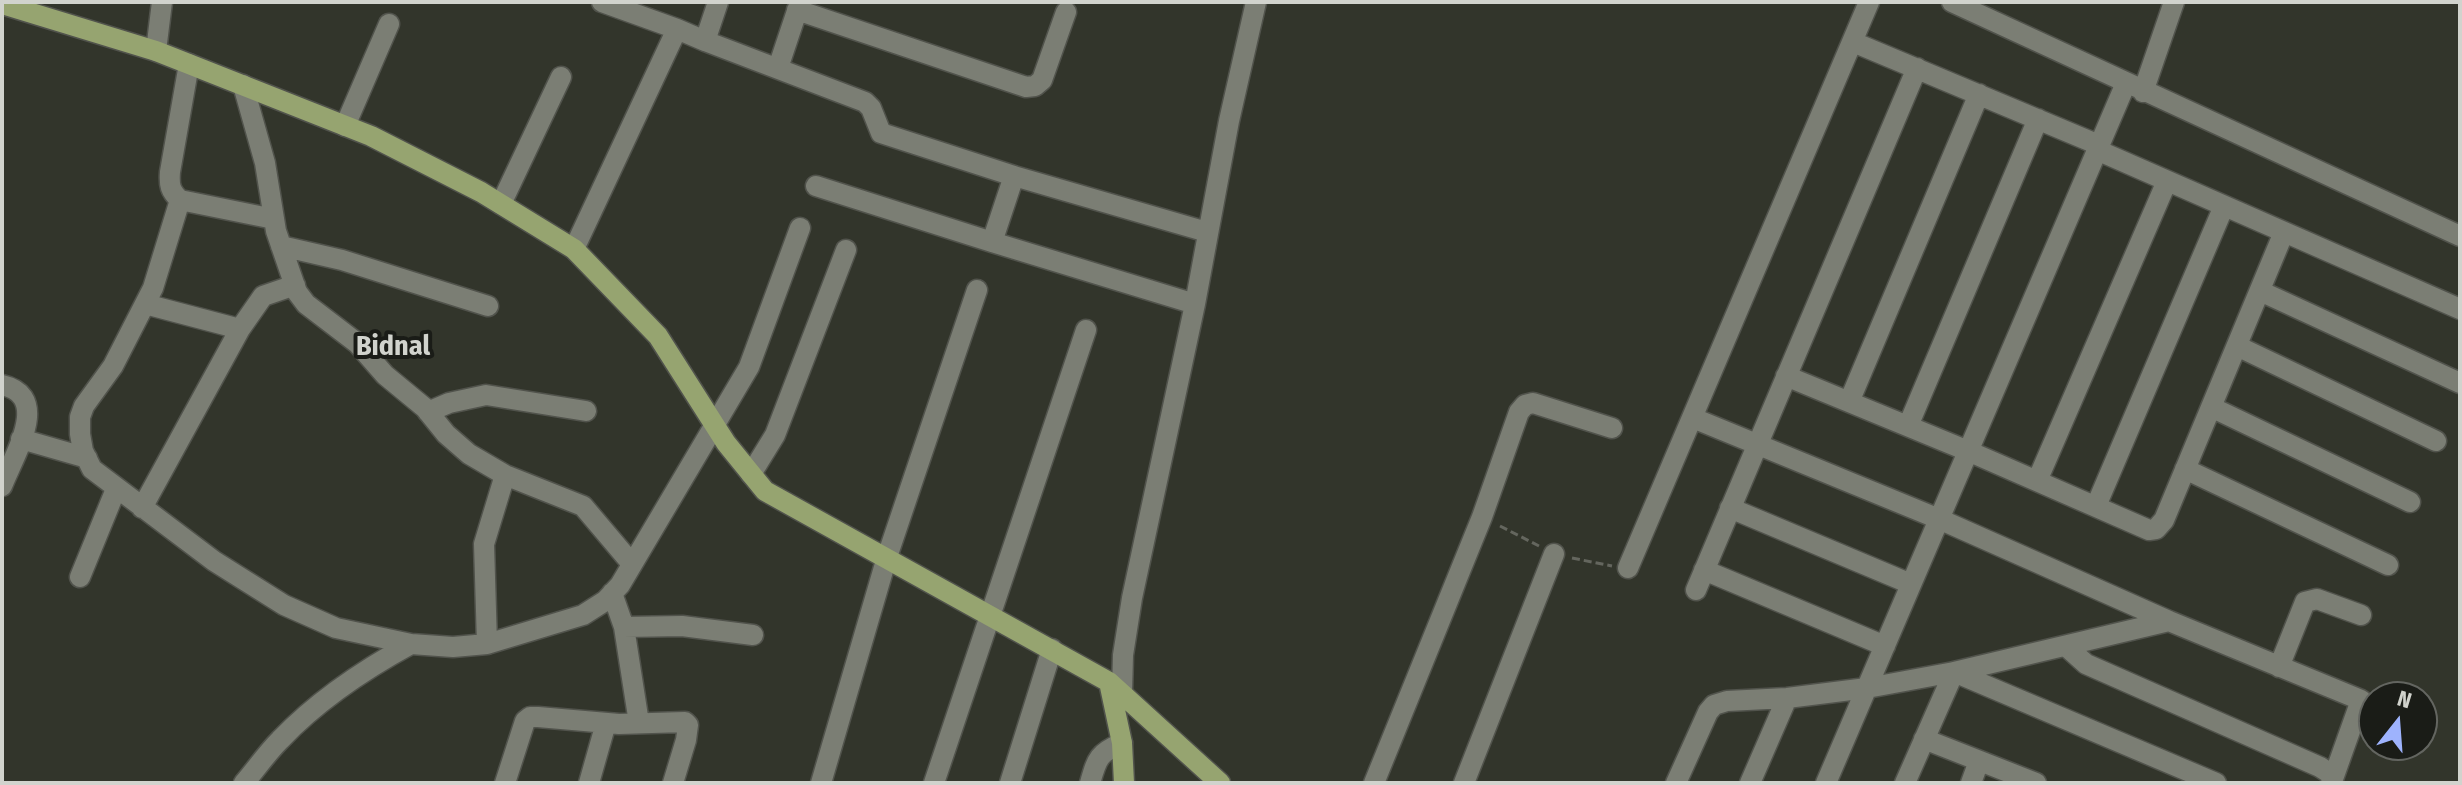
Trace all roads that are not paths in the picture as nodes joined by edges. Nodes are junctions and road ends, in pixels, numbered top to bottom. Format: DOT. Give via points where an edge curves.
graph roads {
  1 [pos="162,2"];
  2 [pos="602,2"];
  3 [pos="718,2"];
  4 [pos="1256,2"];
  5 [pos="1869,2"];
  6 [pos="1952,2"];
  7 [pos="2172,2"];
  8 [pos="2,4"];
  9 [pos="798,6"];
  10 [pos="631,7"];
  11 [pos="1066,12"];
  12 [pos="389,24"];
  13 [pos="677,29"];
  14 [pos="705,41"];
  15 [pos="1853,42"];
  16 [pos="156,51"];
  17 [pos="189,64"];
  18 [pos="778,68"];
  19 [pos="1917,68"];
  20 [pos="561,77"];
  21 [pos="243,85"];
  22 [pos="2135,87"];
  23 [pos="1979,94"];
  24 [pos="2038,119"];
  25 [pos="345,126"];
  26 [pos="2098,148"];
  27 [pos="1014,176"];
  28 [pos="2167,181"];
  29 [pos="816,186"];
  30 [pos="180,200"];
  31 [pos="501,204"];
  32 [pos="2224,206"];
  33 [pos="274,219"];
  34 [pos="800,228"];
  35 [pos="1207,232"];
  36 [pos="2284,232"];
  37 [pos="2460,236"];
  38 [pos="992,242"];
  39 [pos="281,246"];
  40 [pos="574,249"];
  41 [pos="846,250"];
  42 [pos="295,285"];
  43 [pos="977,290"];
  44 [pos="2260,291"];
  45 [pos="145,304"];
  46 [pos="1195,304"];
  47 [pos="488,306"];
  48 [pos="2460,309"];
  49 [pos="240,329"];
  50 [pos="1086,330"];
  51 [pos="2237,346"];
  52 [pos="1786,376"];
  53 [pos="2460,383"];
  54 [pos="2,385"];
  55 [pos="1849,402"];
  56 [pos="2211,407"];
  57 [pos="586,411"];
  58 [pos="428,412"];
  59 [pos="1693,418"];
  60 [pos="715,425"];
  61 [pos="1908,426"];
  62 [pos="1612,428"];
  63 [pos="21,439"];
  64 [pos="2436,441"];
  65 [pos="1757,445"];
  66 [pos="1968,451"];
  67 [pos="87,458"];
  68 [pos="2185,469"];
  69 [pos="751,474"];
  70 [pos="505,475"];
  71 [pos="2037,481"];
  72 [pos="2,486"];
  73 [pos="116,489"];
  74 [pos="2410,502"];
  75 [pos="2096,506"];
  76 [pos="142,508"];
  77 [pos="1730,508"];
  78 [pos="1939,519"];
  79 [pos="1554,554"];
  80 [pos="887,557"];
  81 [pos="632,564"];
  82 [pos="2388,565"];
  83 [pos="1628,568"];
  84 [pos="80,577"];
  85 [pos="1911,584"];
  86 [pos="612,593"];
  87 [pos="989,614"];
  88 [pos="2361,615"];
  89 [pos="2169,621"];
  90 [pos="624,627"];
  91 [pos="753,635"];
  92 [pos="411,644"];
  93 [pos="487,644"];
  94 [pos="1885,646"];
  95 [pos="2067,647"];
  96 [pos="1052,649"];
  97 [pos="2279,667"];
  98 [pos="1954,672"];
  99 [pos="1116,687"];
  100 [pos="1867,688"];
  101 [pos="1787,698"];
  102 [pos="606,723"];
  103 [pos="639,723"];
  104 [pos="1924,739"];
  105 [pos="1122,743"];
  106 [pos="1979,761"];
  107 [pos="2333,780"];
  108 [pos="244,783"];
  109 [pos="505,783"];
  110 [pos="589,783"];
  111 [pos="673,783"];
  112 [pos="821,783"];
  113 [pos="934,783"];
  114 [pos="1010,783"];
  115 [pos="1090,783"];
  116 [pos="1124,783"];
  117 [pos="1220,783"];
  118 [pos="1374,783"];
  119 [pos="1464,783"];
  120 [pos="1676,783"];
  121 [pos="1750,783"];
  122 [pos="1826,783"];
  123 [pos="1905,783"];
  124 [pos="1971,783"];
  125 [pos="2036,783"];
  126 [pos="2216,783"];
  1 -- 16 [label="street"];
  2 -- 10 [label="street"];
  3 -- 14 [label="street"];
  4 -- 35 [label="street"];
  5 -- 15 [label="street"];
  6 -- 22 [label="street"];
  7 -- 22 [label="street"];
  8 -- 16 [label="main road"];
  9 -- 11 [label="street" via="1026,87 1042,80"];
  9 -- 18 [label="street"];
  10 -- 13 [label="street"];
  12 -- 25 [label="street"];
  13 -- 14 [label="street"];
  13 -- 40 [label="street"];
  14 -- 18 [label="street"];
  15 -- 19 [label="street"];
  15 -- 59 [label="street"];
  16 -- 17 [label="main road"];
  17 -- 21 [label="main road"];
  17 -- 30 [label="street" via="169,184"];
  18 -- 27 [label="street" via="865,102 881,133"];
  19 -- 23 [label="street"];
  19 -- 52 [label="street"];
  20 -- 31 [label="street"];
  21 -- 25 [label="main road"];
  21 -- 33 [label="street"];
  22 -- 26 [label="street"];
  22 -- 37 [label="street"];
  23 -- 24 [label="street"];
  23 -- 55 [label="street"];
  24 -- 26 [label="street"];
  24 -- 61 [label="street"];
  25 -- 31 [label="main road"];
  26 -- 28 [label="street"];
  26 -- 66 [label="street"];
  27 -- 35 [label="street"];
  27 -- 38 [label="street"];
  28 -- 32 [label="street"];
  28 -- 71 [label="street"];
  29 -- 38 [label="street"];
  30 -- 33 [label="street"];
  30 -- 45 [label="street"];
  31 -- 40 [label="main road"];
  32 -- 36 [label="street"];
  32 -- 75 [label="street"];
  33 -- 39 [label="street"];
  34 -- 60 [label="street" via="755,354"];
  35 -- 46 [label="street"];
  36 -- 44 [label="street"];
  36 -- 48 [label="street"];
  38 -- 46 [label="street"];
  39 -- 42 [label="street"];
  39 -- 47 [label="street"];
  40 -- 60 [label="main road" via="658,336"];
  41 -- 69 [label="street" via="775,435"];
  42 -- 49 [label="street" via="263,296"];
  42 -- 58 [label="street" via="306,304 357,343"];
  43 -- 80 [label="street"];
  44 -- 51 [label="street"];
  44 -- 53 [label="street"];
  45 -- 49 [label="street"];
  45 -- 67 [label="street" via="113,366 84,406 80,434"];
  46 -- 99 [label="street"];
  49 -- 76 [label="street"];
  50 -- 87 [label="street"];
  51 -- 56 [label="street"];
  51 -- 64 [label="street"];
  52 -- 55 [label="street"];
  52 -- 65 [label="street"];
  54 -- 63 [label="street" via="14,387 27,401"];
  55 -- 61 [label="street"];
  56 -- 68 [label="street"];
  56 -- 74 [label="street"];
  57 -- 58 [label="street" via="486,395"];
  58 -- 70 [label="street" via="469,454"];
  59 -- 65 [label="street"];
  59 -- 83 [label="street"];
  60 -- 69 [label="main road"];
  60 -- 81 [label="street"];
  61 -- 66 [label="street"];
  62 -- 118 [label="street" via="1533,403 1519,412"];
  63 -- 67 [label="street"];
  63 -- 72 [label="street"];
  65 -- 77 [label="street"];
  65 -- 78 [label="street"];
  66 -- 71 [label="street"];
  66 -- 78 [label="street"];
  67 -- 73 [label="street"];
  68 -- 75 [label="street" via="2156,529"];
  68 -- 82 [label="street"];
  69 -- 80 [label="main road" via="765,491"];
  70 -- 81 [label="street" via="583,506"];
  70 -- 93 [label="street" via="484,544"];
  71 -- 75 [label="street"];
  73 -- 76 [label="street"];
  73 -- 84 [label="street"];
  76 -- 92 [label="street" via="284,605 336,628"];
  77 -- 85 [label="street"];
  77 -- 94 [label="street" via="1700,580"];
  78 -- 85 [label="street"];
  78 -- 89 [label="street"];
  79 -- 119 [label="street"];
  80 -- 87 [label="main road"];
  80 -- 112 [label="street"];
  81 -- 86 [label="street"];
  85 -- 94 [label="street"];
  86 -- 90 [label="street"];
  86 -- 93 [label="street" via="583,615"];
  87 -- 96 [label="main road"];
  87 -- 113 [label="street"];
  88 -- 97 [label="street" via="2317,599 2305,602"];
  89 -- 95 [label="street"];
  89 -- 97 [label="street"];
  90 -- 91 [label="street" via="682,626"];
  90 -- 103 [label="street"];
  92 -- 93 [label="street"];
  92 -- 108 [label="street" via="314,708"];
  94 -- 100 [label="street"];
  95 -- 98 [label="street"];
  95 -- 107 [label="street" via="2086,664 2320,767"];
  96 -- 99 [label="main road"];
  96 -- 114 [label="street"];
  97 -- 107 [label="street" via="2361,700"];
  98 -- 100 [label="street"];
  98 -- 104 [label="street"];
  98 -- 126 [label="street"];
  99 -- 105 [label="main road"];
  99 -- 117 [label="main road"];
  100 -- 101 [label="street"];
  100 -- 122 [label="street"];
  101 -- 120 [label="street" via="1714,705"];
  101 -- 121 [label="street"];
  102 -- 103 [label="street"];
  102 -- 109 [label="street" via="530,717"];
  102 -- 110 [label="street"];
  103 -- 111 [label="street" via="688,725"];
  104 -- 106 [label="street"];
  104 -- 123 [label="street"];
  105 -- 115 [label="street" via="1102,752"];
  105 -- 116 [label="main road"];
  106 -- 124 [label="street"];
  106 -- 125 [label="street"];
}
